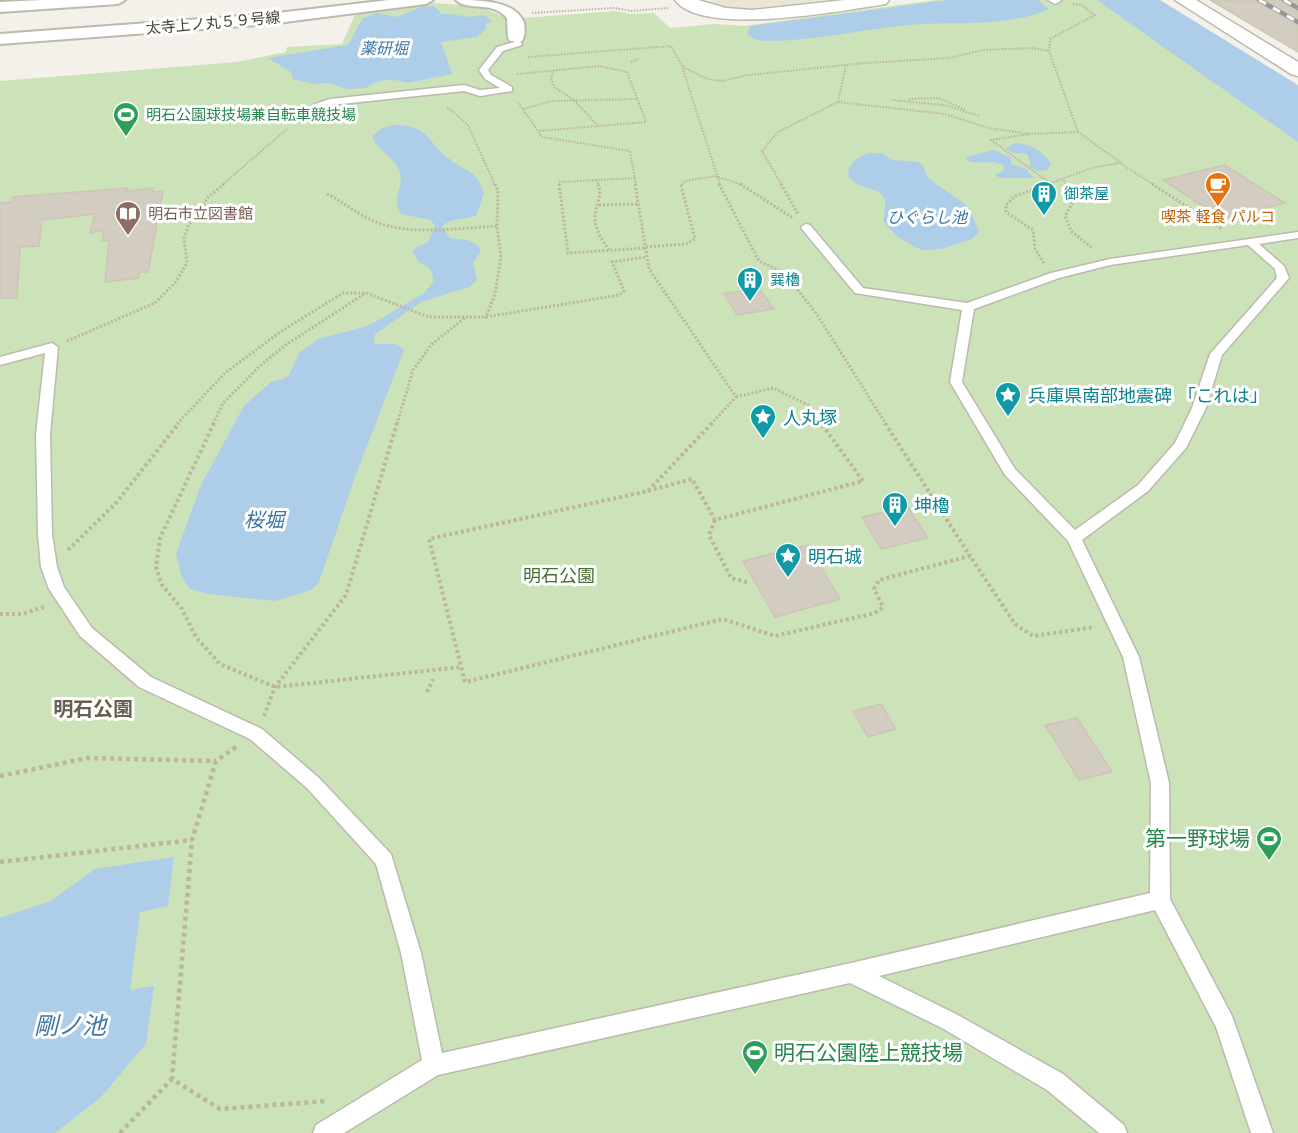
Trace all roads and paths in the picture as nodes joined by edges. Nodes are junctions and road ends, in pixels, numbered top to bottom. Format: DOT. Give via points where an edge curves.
graph roads {
  1 [pos="118,0"];
  2 [pos="271,0"];
  3 [pos="426,0"];
  4 [pos="463,0"];
  5 [pos="880,0"];
  6 [pos="1054,0"];
  7 [pos="1184,0"];
  8 [pos="491,1"];
  9 [pos="57,2"];
  10 [pos="689,3"];
  11 [pos="0,7"];
  12 [pos="513,14"];
  13 [pos="269,19"];
  14 [pos="111,31"];
  15 [pos="516,38"];
  16 [pos="0,39"];
  17 [pos="1049,51"];
  18 [pos="639,59"];
  19 [pos="489,60"];
  20 [pos="631,62"];
  21 [pos="846,65"];
  22 [pos="682,66"];
  23 [pos="554,70"];
  24 [pos="1298,70"];
  25 [pos="488,77"];
  26 [pos="509,89"];
  27 [pos="428,92"];
  28 [pos="637,99"];
  29 [pos="574,100"];
  30 [pos="892,100"];
  31 [pos="902,100"];
  32 [pos="838,102"];
  33 [pos="523,109"];
  34 [pos="969,111"];
  35 [pos="980,116"];
  36 [pos="299,120"];
  37 [pos="597,126"];
  38 [pos="538,131"];
  39 [pos="1078,132"];
  40 [pos="1030,134"];
  41 [pos="1120,163"];
  42 [pos="716,176"];
  43 [pos="635,178"];
  44 [pos="596,180"];
  45 [pos="1064,180"];
  46 [pos="1051,184"];
  47 [pos="327,194"];
  48 [pos="639,204"];
  49 [pos="599,205"];
  50 [pos="497,226"];
  51 [pos="806,227"];
  52 [pos="1298,236"];
  53 [pos="1248,243"];
  54 [pos="646,248"];
  55 [pos="609,250"];
  56 [pos="646,257"];
  57 [pos="1110,262"];
  58 [pos="1055,275"];
  59 [pos="366,293"];
  60 [pos="968,307"];
  61 [pos="466,317"];
  62 [pos="486,317"];
  63 [pos="52,347"];
  64 [pos="0,361"];
  65 [pos="736,397"];
  66 [pos="648,491"];
  67 [pos="715,520"];
  68 [pos="1074,538"];
  69 [pos="970,556"];
  70 [pos="49,567"];
  71 [pos="750,583"];
  72 [pos="64,599"];
  73 [pos="0,614"];
  74 [pos="1116,625"];
  75 [pos="461,667"];
  76 [pos="433,679"];
  77 [pos="275,687"];
  78 [pos="427,692"];
  79 [pos="256,734"];
  80 [pos="216,761"];
  81 [pos="0,776"];
  82 [pos="192,840"];
  83 [pos="0,862"];
  84 [pos="1160,900"];
  85 [pos="851,973"];
  86 [pos="434,1065"];
  87 [pos="172,1079"];
  88 [pos="336,1101"];
  89 [pos="120,1133"];
  90 [pos="324,1133"];
  91 [pos="1116,1133"];
  92 [pos="1262,1133"];
  1 -- 9 [label="street"];
  1 -- 14 [label="street"];
  2 -- 13 [label="street"];
  3 -- 13 [label="street, 太寺上ノ丸５９号線"];
  4 -- 8 [label="street"];
  5 -- 10 [label="street" via="746,15 712,12"];
  6 -- 17 [label="path" via="1081,5 1095,15 1050,39"];
  7 -- 24 [label="street"];
  8 -- 12 [label="street"];
  9 -- 11 [label="street"];
  10 -- 12 [label="path" via="632,11 614,8"];
  12 -- 15 [label="street" via="519,25"];
  13 -- 14 [label="street, 太寺上ノ丸５９号線"];
  14 -- 16 [label="street, 太寺上ノ丸５９号線"];
  15 -- 19 [label="lane" via="519,43 500,49"];
  17 -- 21 [label="path" via="983,50 949,58"];
  17 -- 39 [label="path"];
  18 -- 20 [label="path"];
  19 -- 22 [label="path" via="671,46"];
  19 -- 25 [label="lane" via="483,70"];
  21 -- 22 [label="path" via="748,75 730,82 701,79"];
  21 -- 32 [label="path"];
  22 -- 42 [label="path"];
  23 -- 25 [label="path"];
  23 -- 28 [label="path" via="599,66 627,72"];
  23 -- 29 [label="path" via="554,87"];
  25 -- 26 [label="lane"];
  26 -- 27 [label="lane" via="480,93 464,87"];
  26 -- 33 [label="path"];
  27 -- 36 [label="lane" via="330,102"];
  27 -- 50 [label="path" via="468,125 498,191"];
  28 -- 29 [label="path"];
  28 -- 37 [label="path" via="646,122"];
  29 -- 33 [label="path"];
  29 -- 37 [label="path"];
  30 -- 31 [label="path"];
  31 -- 34 [label="path"];
  31 -- 34 [label="path" via="943,97"];
  32 -- 40 [label="path" via="945,114 989,128"];
  32 -- 51 [label="path" via="778,132 762,151"];
  33 -- 38 [label="path"];
  34 -- 35 [label="path"];
  36 -- 63 [label="path" via="207,198 184,238 187,263 175,283 155,303"];
  37 -- 38 [label="path"];
  38 -- 43 [label="path" via="542,137 630,151"];
  39 -- 40 [label="path"];
  39 -- 41 [label="path"];
  40 -- 46 [label="path" via="991,140"];
  41 -- 45 [label="path" via="1095,167"];
  41 -- 53 [label="path"];
  42 -- 51 [label="path" via="741,184"];
  42 -- 54 [label="path" via="685,181 681,186 694,239 686,244"];
  42 -- 69 [label="path" via="759,261 784,273 816,314"];
  43 -- 44 [label="path"];
  43 -- 48 [label="path"];
  44 -- 49 [label="path" via="600,186"];
  44 -- 55 [label="path" via="559,182 568,253"];
  45 -- 46 [label="path"];
  45 -- 57 [label="path" via="1073,202 1065,216 1071,231"];
  46 -- 58 [label="path" via="1015,196 1006,205 1006,212 1033,230 1038,256"];
  47 -- 50 [label="path" via="375,222 427,228"];
  48 -- 49 [label="path"];
  48 -- 54 [label="path"];
  49 -- 55 [label="path" via="595,217"];
  50 -- 62 [label="path" via="501,257 495,294"];
  51 -- 60 [label="lane" via="859,291"];
  52 -- 53 [label="lane"];
  53 -- 57 [label="lane"];
  53 -- 68 [label="lane" via="1280,268 1283,278 1216,354 1199,408 1180,445 1143,488"];
  54 -- 55 [label="path"];
  54 -- 56 [label="path"];
  56 -- 62 [label="path" via="612,262 624,291 619,295"];
  56 -- 65 [label="path" via="649,269"];
  57 -- 58 [label="lane"];
  58 -- 60 [label="lane"];
  59 -- 61 [label="path" via="427,317"];
  59 -- 70 [label="path" via="343,293 280,332 225,373 171,431 116,503"];
  59 -- 77 [label="path" via="287,344 223,404 160,538 156,567 162,585 182,609 196,637 220,664"];
  60 -- 68 [label="lane" via="956,382 1010,472"];
  61 -- 62 [label="path"];
  61 -- 77 [label="path" via="432,344 413,370 346,595"];
  63 -- 64 [label="lane"];
  63 -- 70 [label="lane" via="42,434"];
  65 -- 66 [label="path"];
  65 -- 67 [label="path" via="773,388 808,405 863,481"];
  66 -- 67 [label="path" via="692,479"];
  66 -- 75 [label="path" via="429,539"];
  67 -- 71 [label="path" via="709,535 731,578"];
  68 -- 74 [label="lane"];
  69 -- 74 [label="path" via="1015,624 1033,636"];
  69 -- 75 [label="path" via="879,580 874,589 883,607 875,613 775,636 723,620 465,682"];
  70 -- 72 [label="lane"];
  72 -- 73 [label="path" via="23,614"];
  72 -- 79 [label="lane" via="86,632 145,682"];
  74 -- 84 [label="lane" via="1131,657 1160,783"];
  75 -- 77 [label="path"];
  76 -- 78 [label="path"];
  77 -- 79 [label="path"];
  79 -- 80 [label="path"];
  79 -- 86 [label="lane" via="313,783 384,860 411,954"];
  80 -- 81 [label="path" via="88,758"];
  80 -- 82 [label="path"];
  82 -- 83 [label="path"];
  82 -- 87 [label="path"];
  84 -- 85 [label="lane"];
  84 -- 92 [label="lane" via="1225,1023"];
  85 -- 86 [label="lane"];
  85 -- 91 [label="lane" via="950,1022 1055,1082"];
  86 -- 90 [label="lane"];
  87 -- 88 [label="path" via="220,1109"];
  87 -- 89 [label="path"];
}
